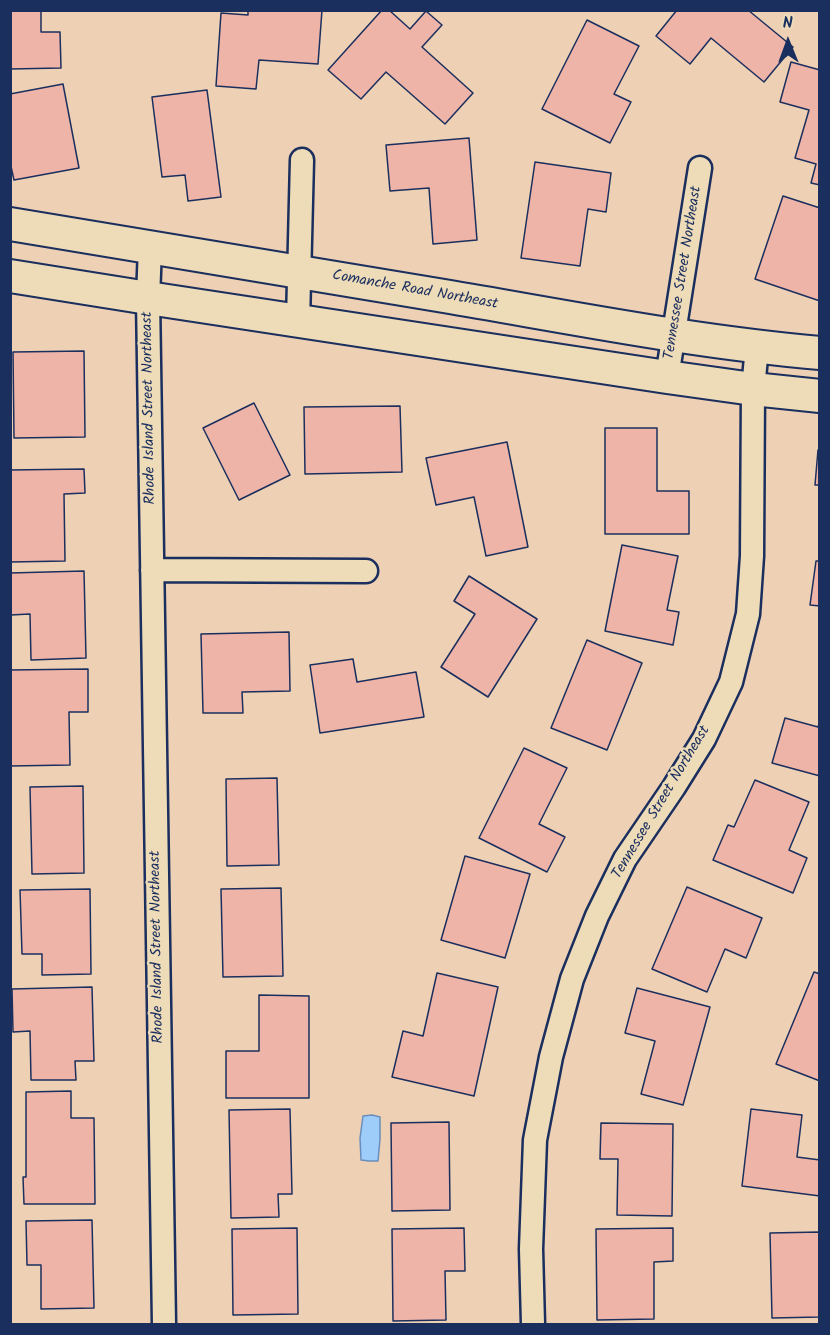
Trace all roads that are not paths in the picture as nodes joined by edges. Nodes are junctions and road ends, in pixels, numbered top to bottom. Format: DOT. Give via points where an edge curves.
graph roads {
  1 [pos="302,160"];
  2 [pos="700,168"];
  3 [pos="10,224"];
  4 [pos="150,247"];
  5 [pos="299,270"];
  6 [pos="10,276"];
  7 [pos="148,298"];
  8 [pos="298,321"];
  9 [pos="674,336"];
  10 [pos="757,348"];
  11 [pos="819,353"];
  12 [pos="667,377"];
  13 [pos="753,389"];
  14 [pos="819,396"];
  15 [pos="152,570"];
  16 [pos="366,571"];
  17 [pos="164,1324"];
  18 [pos="533,1324"];
  1 -- 5 [label="street"];
  2 -- 9 [label="street, Tennessee Street Northeast"];
  3 -- 4 [label="street, Comanche Road Northeast"];
  4 -- 5 [label="street, Comanche Road Northeast"];
  4 -- 7 [label="street, Rhode Island Street Northeast"];
  5 -- 8 [label="street"];
  5 -- 9 [label="street, Comanche Road Northeast"];
  6 -- 7 [label="street"];
  7 -- 8 [label="street"];
  7 -- 15 [label="street, Rhode Island Street Northeast"];
  8 -- 12 [label="street"];
  9 -- 10 [label="street, Comanche Road Northeast"];
  9 -- 12 [label="street, Tennessee Street Northeast"];
  10 -- 11 [label="street, Comanche Road Northeast"];
  10 -- 13 [label="street, Tennessee Street Northeast"];
  12 -- 13 [label="street"];
  13 -- 14 [label="street"];
  13 -- 18 [label="street, Tennessee Street Northeast" via="748,614 730,682 704,739 625,859 572,979 551,1056 535,1140"];
  15 -- 16 [label="street"];
  15 -- 17 [label="street, Rhode Island Street Northeast"];
}
